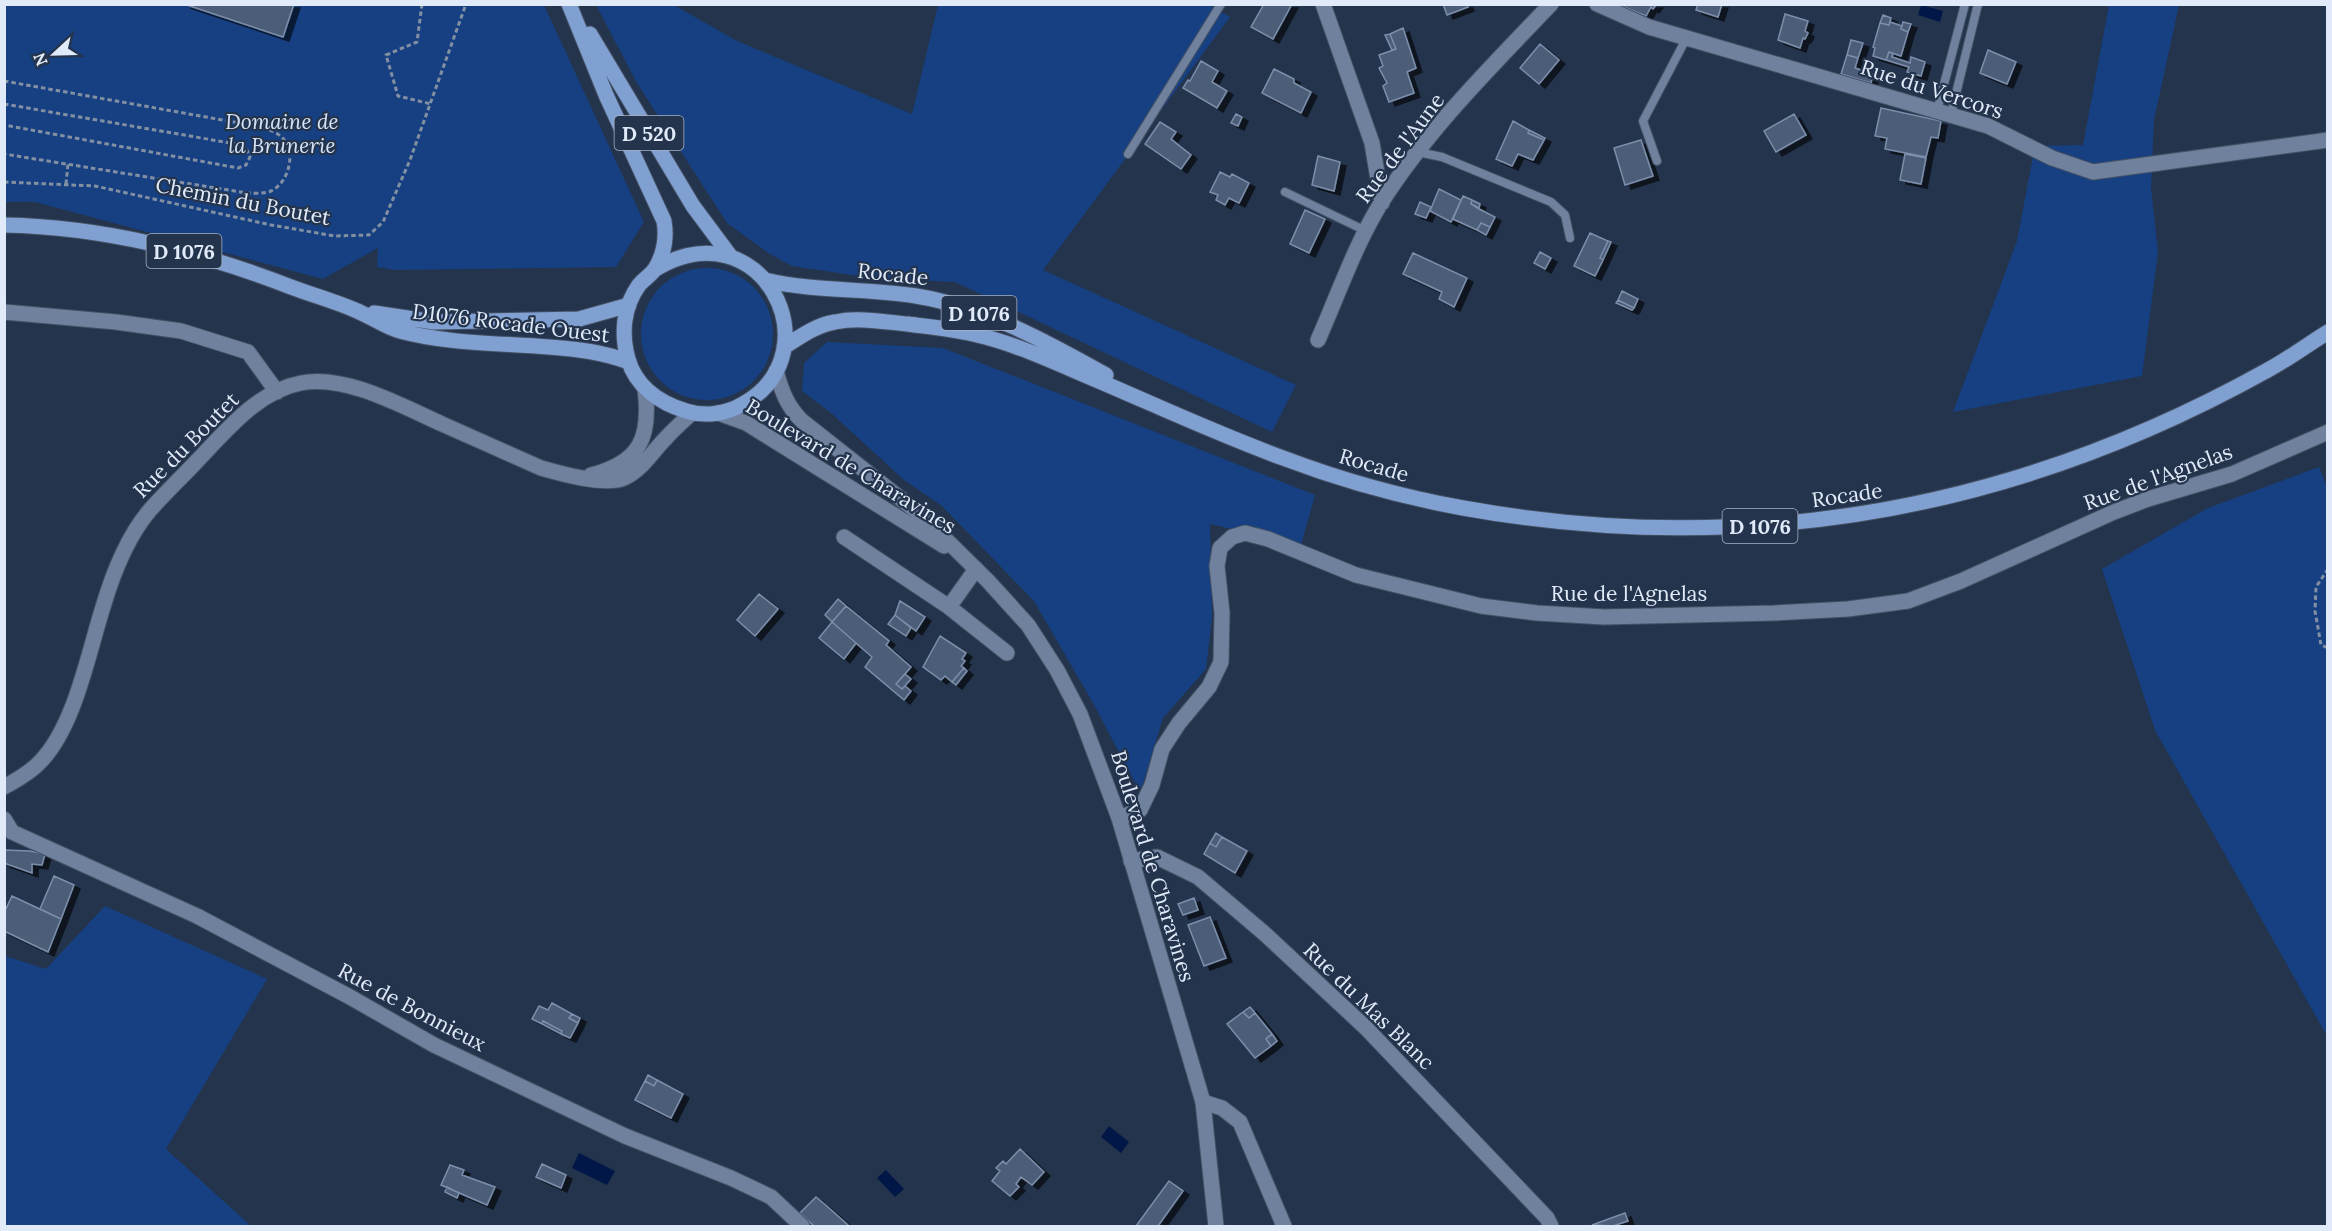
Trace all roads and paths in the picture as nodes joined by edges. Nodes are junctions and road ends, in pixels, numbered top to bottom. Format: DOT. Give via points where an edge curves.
graph roads {
  1 [pos="422,4"];
  2 [pos="466,4"];
  3 [pos="570,4"];
  4 [pos="1221,4"];
  5 [pos="1323,4"];
  6 [pos="1551,4"];
  7 [pos="1597,4"];
  8 [pos="1965,4"];
  9 [pos="1978,4"];
  10 [pos="1687,37"];
  11 [pos="4,81"];
  12 [pos="4,104"];
  13 [pos="431,104"];
  14 [pos="1944,112"];
  15 [pos="4,125"];
  16 [pos="2328,140"];
  17 [pos="1418,152"];
  18 [pos="4,154"];
  19 [pos="1128,154"];
  20 [pos="1656,162"];
  21 [pos="68,164"];
  22 [pos="4,182"];
  23 [pos="66,184"];
  24 [pos="1285,192"];
  25 [pos="1382,203"];
  26 [pos="4,225"];
  27 [pos="1366,231"];
  28 [pos="1570,238"];
  29 [pos="731,257"];
  30 [pos="654,270"];
  31 [pos="765,280"];
  32 [pos="629,305"];
  33 [pos="356,310"];
  34 [pos="4,312"];
  35 [pos="2328,332"];
  36 [pos="1318,340"];
  37 [pos="784,347"];
  38 [pos="629,362"];
  39 [pos="776,371"];
  40 [pos="645,389"];
  41 [pos="278,392"];
  42 [pos="1172,411"];
  43 [pos="692,413"];
  44 [pos="718,413"];
  45 [pos="2328,432"];
  46 [pos="584,477"];
  47 [pos="844,537"];
  48 [pos="962,557"];
  49 [pos="976,569"];
  50 [pos="2328,569"];
  51 [pos="949,607"];
  52 [pos="2328,648"];
  53 [pos="1007,653"];
  54 [pos="4,788"];
  55 [pos="1119,818"];
  56 [pos="4,819"];
  57 [pos="1131,861"];
  58 [pos="1203,1102"];
  59 [pos="802,1227"];
  60 [pos="1216,1227"];
  61 [pos="1284,1227"];
  62 [pos="1551,1227"];
  1 -- 13 [label="path" via="417,42 386,55 398,96"];
  2 -- 13 [label="path, Chemin du Boutet"];
  3 -- 29 [label="main road, Boulevard de Charavines / D 520" via="693,206"];
  3 -- 30 [label="main road, Boulevard de Charavines / D 520" via="606,95 664,221 667,235"];
  4 -- 19 [label="lane"];
  5 -- 25 [label="street" via="1372,143"];
  6 -- 17 [label="street, Rue de l'Aune" via="1472,87"];
  7 -- 10 [label="street, Rue du Vercors" via="1649,27"];
  8 -- 14 [label="lane"];
  9 -- 14 [label="lane"];
  10 -- 14 [label="street, Rue du Vercors"];
  10 -- 20 [label="lane" via="1643,121"];
  11 -- 21 [label="path" via="262,127 280,135 288,145 289,160 288,174 280,184 270,191 247,193"];
  12 -- 15 [label="path" via="242,145 250,158 238,168"];
  13 -- 23 [label="path, Chemin du Boutet" via="383,222 369,235 335,236 95,186"];
  14 -- 16 [label="street, Rue du Vercors" via="1988,126 2052,158 2093,172"];
  17 -- 25 [label="street, Rue de l'Aune"];
  17 -- 28 [label="lane" via="1442,157 1551,202 1565,215"];
  18 -- 21 [label="path"];
  21 -- 23 [label="path"];
  22 -- 23 [label="path, Chemin du Boutet"];
  24 -- 27 [label="lane"];
  25 -- 27 [label="street, Rue de l'Aune"];
  26 -- 33 [label="main road, D1076 Rocade Ouest / D 1076" via="82,230 189,252"];
  27 -- 36 [label="street, Rue de l'Aune"];
  29 -- 30 [label="main road, Boulevard de Charavines" via="691,253"];
  29 -- 31 [label="main road, Boulevard de Charavines" via="750,266"];
  30 -- 32 [label="main road, Boulevard de Charavines"];
  31 -- 37 [label="main road, Boulevard de Charavines" via="778,300 785,323"];
  31 -- 42 [label="main road, Rocade / D 1076" via="799,287 914,296 972,310 1063,351"];
  32 -- 33 [label="main road, D1076 Rocade Ouest / D 1076" via="579,319 508,321 434,322"];
  32 -- 38 [label="main road, Boulevard de Charavines" via="624,334"];
  33 -- 38 [label="main road, D1076 Rocade Ouest / D 1076" via="398,331 433,338 585,350"];
  34 -- 41 [label="street" via="181,331 248,352"];
  35 -- 42 [label="main road, Rocade / D 1076" via="2210,400 2083,457 1953,497 1781,525 1635,528 1458,507 1332,475"];
  37 -- 39 [label="main road, Boulevard de Charavines"];
  37 -- 42 [label="main road, Rocade / D 1076" via="834,322 877,321 933,327 975,334 1022,349"];
  38 -- 40 [label="main road, Boulevard de Charavines"];
  39 -- 44 [label="main road, Boulevard de Charavines" via="752,399"];
  39 -- 48 [label="street, Boulevard de Charavines" via="789,408 802,422 920,514"];
  40 -- 43 [label="main road, Boulevard de Charavines" via="667,405"];
  40 -- 46 [label="street" via="647,426 643,440 619,465"];
  41 -- 46 [label="street, Rue du Boutet" via="299,383 319,381 355,388 542,468"];
  41 -- 54 [label="street, Rue du Boutet" via="257,403 229,428 149,511 133,534 117,566 69,717 54,746 40,762"];
  43 -- 44 [label="main road, Boulevard de Charavines"];
  43 -- 46 [label="street, Rue du Boutet" via="625,478"];
  44 -- 48 [label="street, Boulevard de Charavines" via="746,423"];
  45 -- 55 [label="street, Rue de l'Agnelas" via="2232,474 2114,512 1908,601 1848,609 1604,617 1537,613 1481,606 1356,575 1245,533 1232,537 1220,548 1217,566 1222,613 1221,662 1209,687 1162,749 1140,810"];
  47 -- 51 [label="street"];
  48 -- 49 [label="street, Boulevard de Charavines"];
  49 -- 51 [label="street"];
  49 -- 55 [label="street, Boulevard de Charavines" via="1028,625 1057,670 1080,714"];
  50 -- 52 [label="path" via="2316,587 2315,611 2321,645"];
  51 -- 53 [label="street"];
  55 -- 57 [label="street, Boulevard de Charavines"];
  56 -- 59 [label="street, Rue de Bonnieux" via="12,832 197,916 434,1045 625,1136 771,1197"];
  57 -- 58 [label="street, Boulevard de Charavines"];
  57 -- 62 [label="street, Rue du Mas Blanc" via="1157,857 1198,877 1265,934 1366,1028 1547,1218"];
  58 -- 60 [label="street, Boulevard de Charavines"];
  58 -- 61 [label="street" via="1222,1108 1240,1122"];
}
